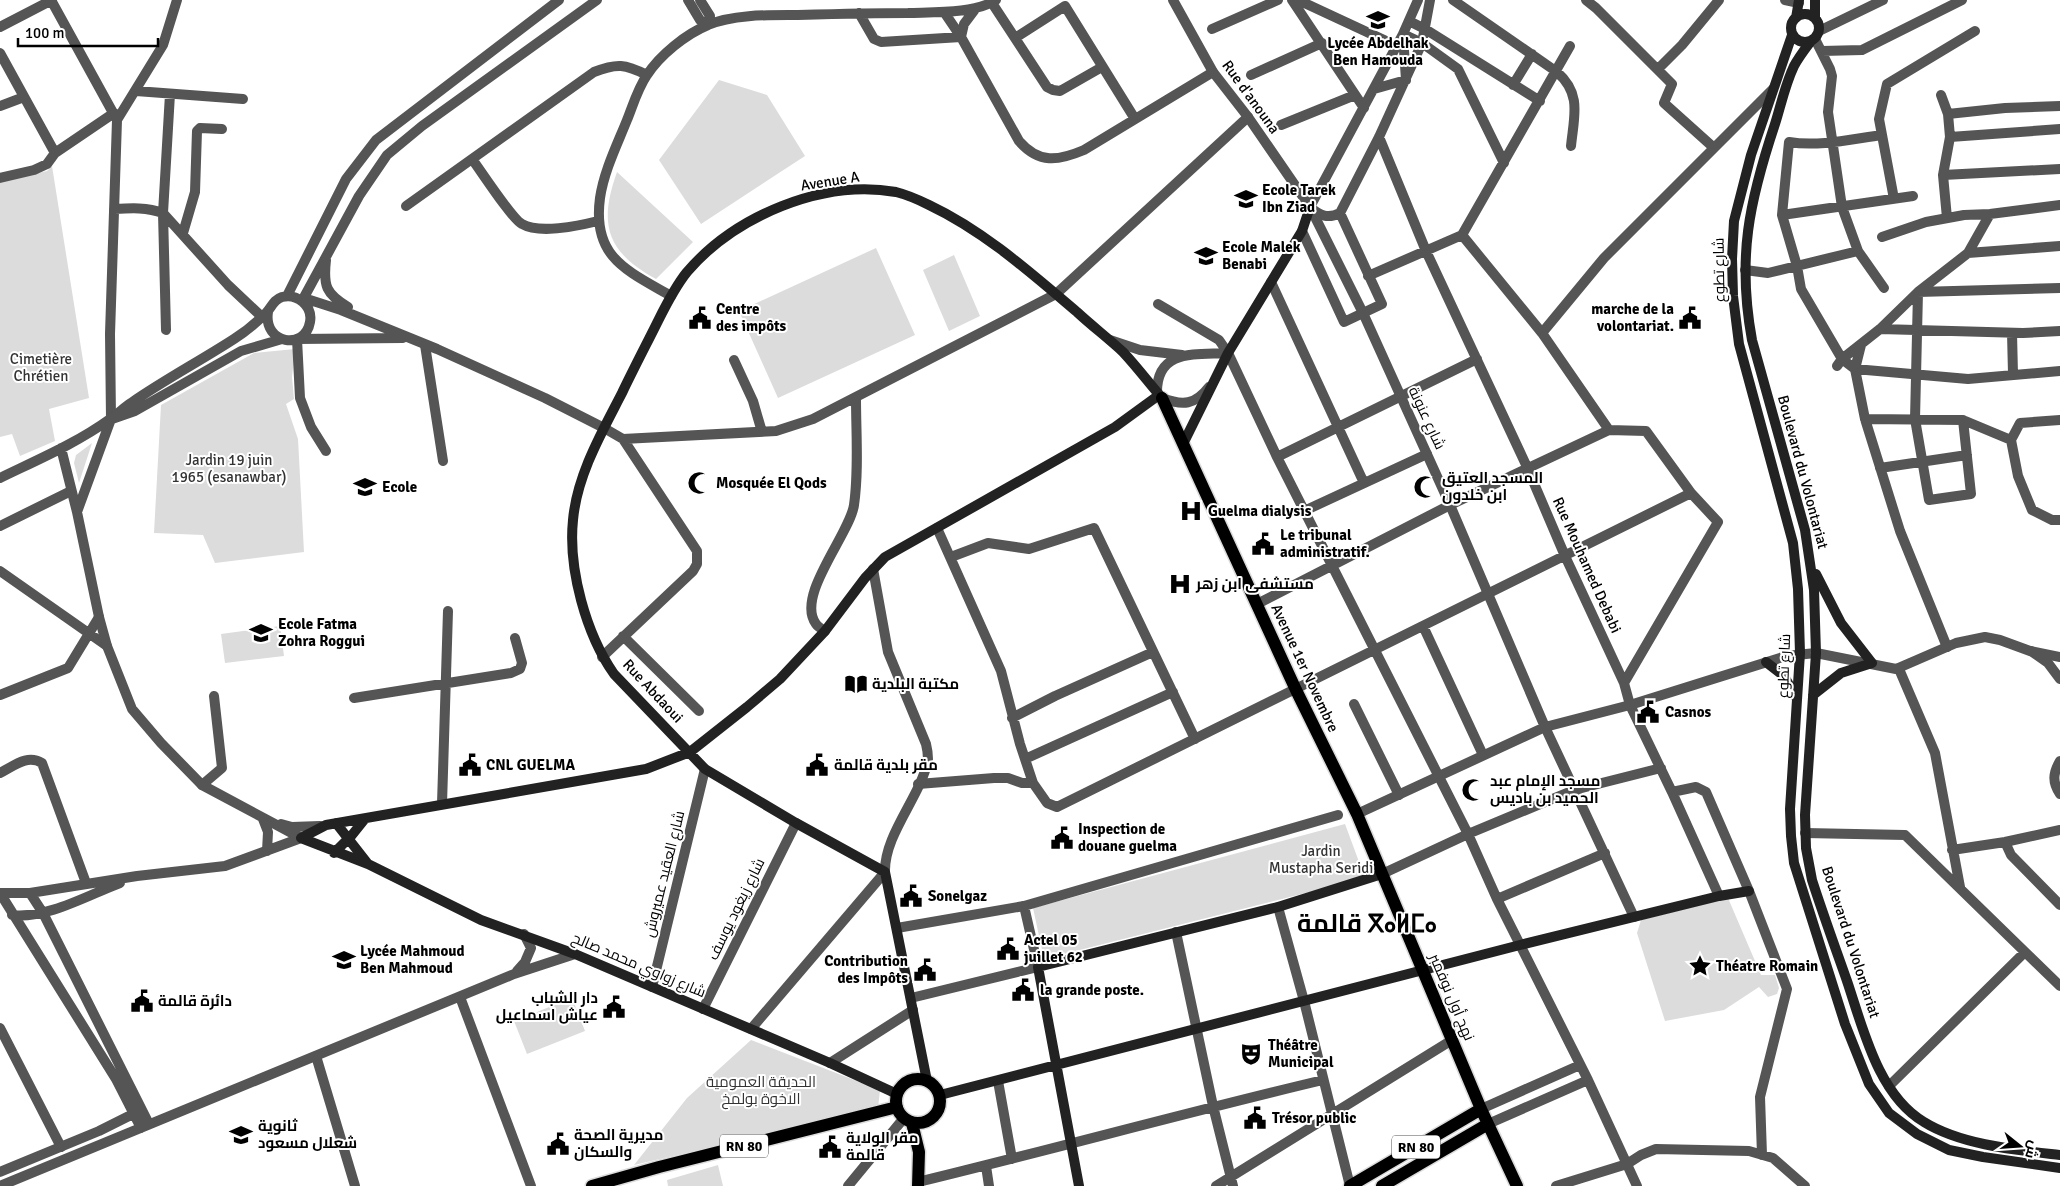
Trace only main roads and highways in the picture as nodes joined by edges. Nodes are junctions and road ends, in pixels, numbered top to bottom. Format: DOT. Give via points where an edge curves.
graph roads {
  1 [pos="1815,0"];
  2 [pos="1799,1"];
  3 [pos="1796,18"];
  4 [pos="1815,18"];
  5 [pos="1792,35"];
  6 [pos="1815,37"];
  7 [pos="1310,207"];
  8 [pos="1159,395"];
  9 [pos="604,428"];
  10 [pos="1183,444"];
  11 [pos="1811,562"];
  12 [pos="1766,662"];
  13 [pos="1813,695"];
  14 [pos="1798,704"];
  15 [pos="690,752"];
  16 [pos="1793,760"];
  17 [pos="1808,760"];
  18 [pos="1357,814"];
  19 [pos="364,820"];
  20 [pos="336,823"];
  21 [pos="349,838"];
  22 [pos="334,852"];
  23 [pos="368,864"];
  24 [pos="1382,874"];
  25 [pos="1749,891"];
  26 [pos="1423,970"];
  27 [pos="1056,1066"];
  28 [pos="927,1081"];
  29 [pos="940,1095"];
  30 [pos="1481,1109"];
  31 [pos="902,1111"];
  32 [pos="929,1121"];
  33 [pos="1488,1124"];
  34 [pos="919,1152"];
  35 [pos="2060,1155"];
  36 [pos="2060,1168"];
  37 [pos="918,1184"];
  38 [pos="592,1186"];
  39 [pos="1079,1186"];
  40 [pos="1350,1186"];
  41 [pos="1382,1186"];
  42 [pos="1517,1186"];
  1 -- 4 [label="main road"];
  2 -- 3 [label="main road"];
  3 -- 4 [label="main road" via="1803,14"];
  3 -- 5 [label="main road" via="1791,26"];
  4 -- 6 [label="main road"];
  5 -- 6 [label="main road" via="1798,41"];
  5 -- 14 [label="main road, شارع تطوع" via="1751,155 1734,221 1732,259 1739,344 1793,543 1800,653"];
  6 -- 11 [label="main road, Boulevard du Volontariat" via="1794,66 1759,171 1750,212 1745,270 1752,340"];
  7 -- 10 [label="main road" via="1302,231 1228,353"];
  8 -- 9 [label="main road, Avenue A" via="1142,372 1107,340 992,243 940,210 899,193 849,190 792,203 764,215 711,248 686,273 670,296"];
  8 -- 10 [label="main road, Avenue 1er Novembre"];
  8 -- 15 [label="main road" via="1107,431 885,557 825,632 780,679"];
  9 -- 15 [label="main road, Rue Abdaoui" via="584,472 572,521 573,554 580,595 602,657 614,674"];
  10 -- 18 [label="main road, Avenue 1er Novembre"];
  11 -- 13 [label="main road, Boulevard du Volontariat" via="1816,653"];
  11 -- 13 [label="main road" via="1841,623 1872,663 1841,673"];
  12 -- 14 [label="main road" via="1789,683"];
  13 -- 17 [label="main road, Boulevard du Volontariat"];
  14 -- 16 [label="main road, شارع تطوع"];
  15 -- 19 [label="main road" via="646,769"];
  15 -- 28 [label="main road, Rue Abdaoui" via="705,769 885,872"];
  16 -- 17 [label="main road"];
  16 -- 36 [label="main road, شارع تطوع" via="1791,836 1794,863 1845,1024 1870,1084 1889,1113 1918,1134 1949,1150"];
  17 -- 35 [label="main road, Boulevard du Volontariat" via="1805,833 1812,880 1862,1025 1888,1086 1922,1122 1941,1132 1992,1145"];
  18 -- 24 [label="main road, نهج أول نوفمبر"];
  19 -- 20 [label="main road"];
  19 -- 21 [label="main road"];
  20 -- 21 [label="main road, شارع زواوي محمد صالح"];
  20 -- 22 [label="main road, شارع زواوي محمد صالح" via="320,826 316,832 301,838"];
  21 -- 22 [label="main road"];
  21 -- 23 [label="main road, شارع زواوي محمد صالح"];
  22 -- 23 [label="main road, شارع زواوي محمد صالح"];
  23 -- 31 [label="main road, شارع زواوي محمد صالح" via="481,920 575,954 830,1063"];
  24 -- 26 [label="main road, نهج أول نوفمبر"];
  24 -- 27 [label="main road" via="1278,907 1038,967"];
  25 -- 26 [label="main road"];
  26 -- 27 [label="main road"];
  26 -- 30 [label="main road, نهج أول نوفمبر"];
  27 -- 29 [label="main road"];
  27 -- 39 [label="main road"];
  28 -- 29 [label="main road"];
  28 -- 31 [label="main road" via="906,1083"];
  29 -- 32 [label="main road" via="938,1112"];
  30 -- 33 [label="main road, نهج أول نوفمبر"];
  30 -- 40 [label="main road, RN 80"];
  31 -- 32 [label="main road" via="919,1124"];
  31 -- 34 [label="main road"];
  31 -- 38 [label="main road, RN 80" via="659,1167"];
  32 -- 34 [label="main road"];
  33 -- 41 [label="main road, RN 80"];
  33 -- 42 [label="main road, نهج أول نوفمبر"];
  34 -- 37 [label="main road"];
}
